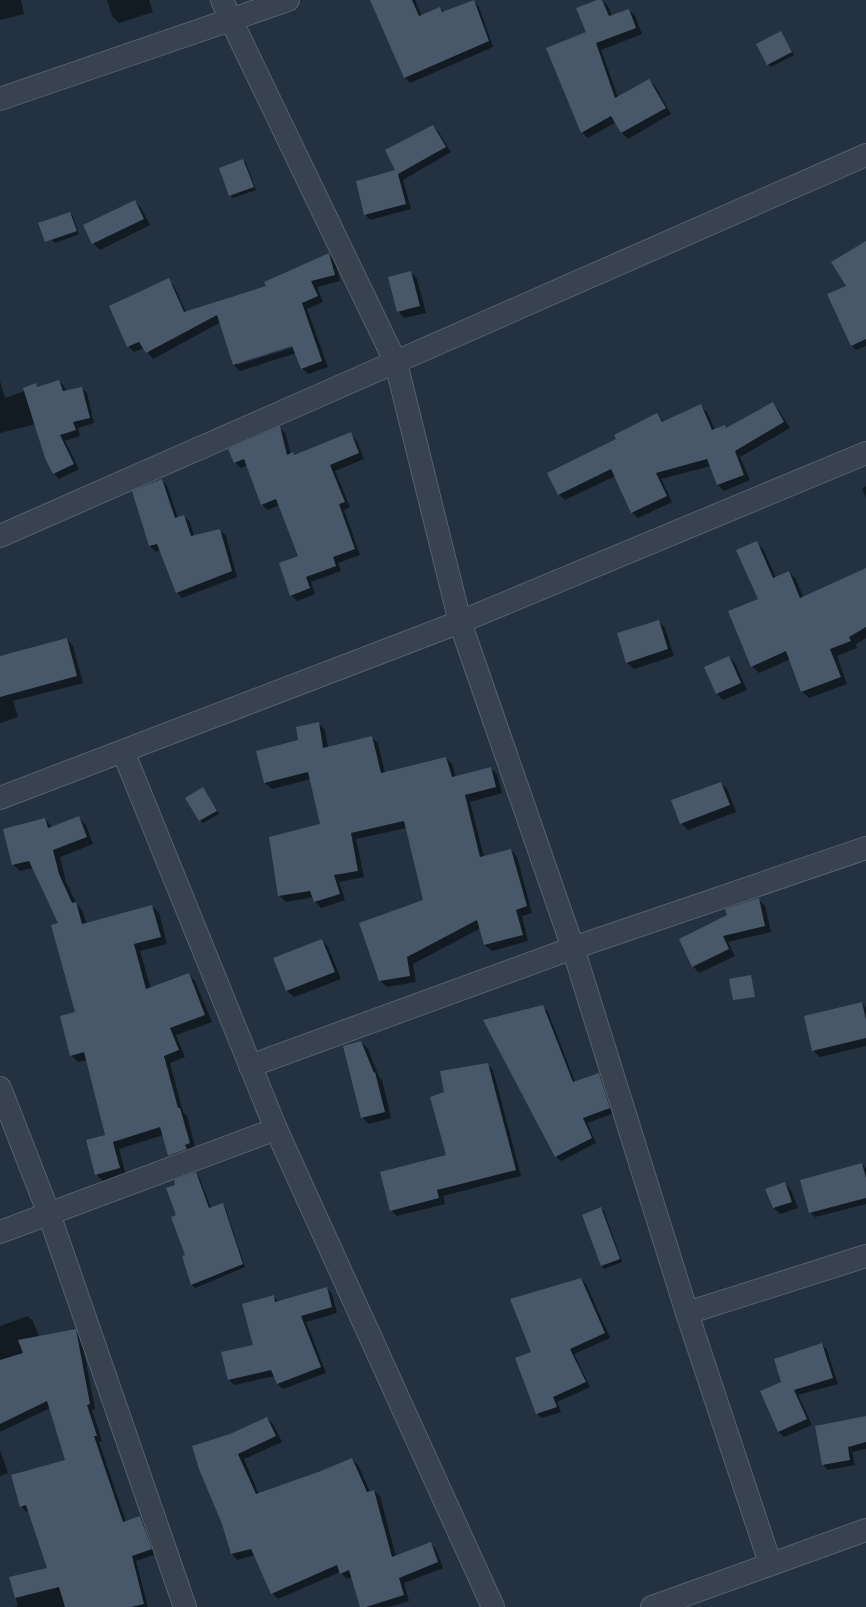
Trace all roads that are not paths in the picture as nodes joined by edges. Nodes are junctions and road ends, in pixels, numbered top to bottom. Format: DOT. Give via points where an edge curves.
graph roads {
  1 [pos="222,0"];
  2 [pos="288,0"];
  3 [pos="230,20"];
  4 [pos="0,99"];
  5 [pos="866,155"];
  6 [pos="396,363"];
  7 [pos="866,453"];
  8 [pos="0,536"];
  9 [pos="460,622"];
  10 [pos="123,751"];
  11 [pos="0,798"];
  12 [pos="866,848"];
  13 [pos="573,948"];
  14 [pos="250,1066"];
  15 [pos="0,1088"];
  16 [pos="276,1129"];
  17 [pos="49,1214"];
  18 [pos="0,1232"];
  19 [pos="866,1256"];
  20 [pos="687,1313"];
  21 [pos="866,1530"];
  22 [pos="770,1564"];
  23 [pos="185,1607"];
  24 [pos="493,1607"];
  25 [pos="652,1607"];
  1 -- 3 [label="street"];
  2 -- 3 [label="street"];
  3 -- 4 [label="street"];
  3 -- 6 [label="street"];
  5 -- 6 [label="street"];
  6 -- 8 [label="street"];
  6 -- 9 [label="street"];
  7 -- 9 [label="street"];
  9 -- 10 [label="street"];
  9 -- 13 [label="street"];
  10 -- 11 [label="street"];
  10 -- 14 [label="street"];
  12 -- 13 [label="street"];
  13 -- 14 [label="street"];
  13 -- 20 [label="street"];
  14 -- 16 [label="street"];
  15 -- 17 [label="street"];
  16 -- 17 [label="street"];
  16 -- 24 [label="street"];
  17 -- 18 [label="street"];
  17 -- 23 [label="street"];
  19 -- 20 [label="street"];
  20 -- 22 [label="street"];
  21 -- 22 [label="street"];
  22 -- 25 [label="street"];
}
